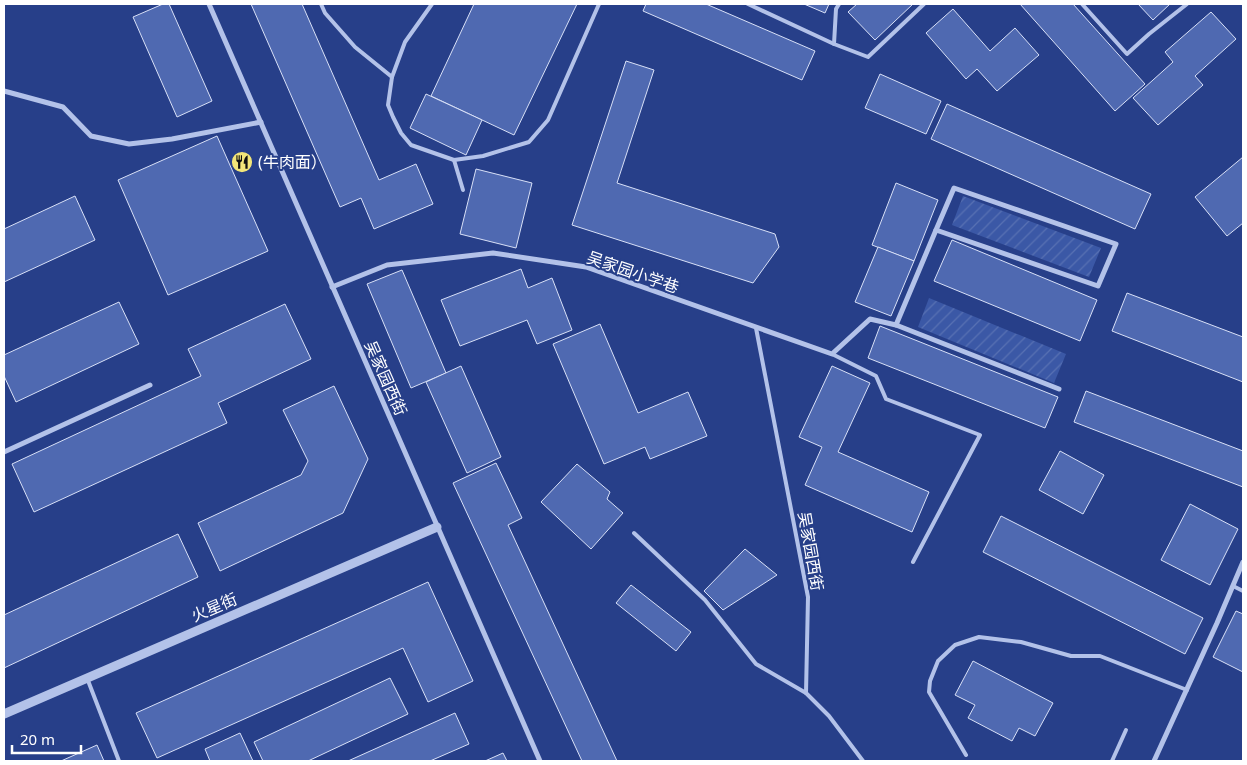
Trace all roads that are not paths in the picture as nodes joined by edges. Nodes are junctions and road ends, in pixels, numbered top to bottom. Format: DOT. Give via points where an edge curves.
graph roads {
  1 [pos="210,4"];
  2 [pos="321,4"];
  3 [pos="432,4"];
  4 [pos="599,4"];
  5 [pos="748,4"];
  6 [pos="839,4"];
  7 [pos="924,4"];
  8 [pos="1082,4"];
  9 [pos="1187,4"];
  10 [pos="834,44"];
  11 [pos="392,77"];
  12 [pos="4,91"];
  13 [pos="261,122"];
  14 [pos="454,160"];
  15 [pos="463,190"];
  16 [pos="936,230"];
  17 [pos="332,287"];
  18 [pos="896,324"];
  19 [pos="756,328"];
  20 [pos="832,354"];
  21 [pos="150,385"];
  22 [pos="1060,389"];
  23 [pos="4,452"];
  24 [pos="437,527"];
  25 [pos="634,533"];
  26 [pos="913,562"];
  27 [pos="1243,562"];
  28 [pos="1242,570"];
  29 [pos="1233,586"];
  30 [pos="1243,591"];
  31 [pos="87,678"];
  32 [pos="1187,690"];
  33 [pos="806,693"];
  34 [pos="4,714"];
  35 [pos="1126,730"];
  36 [pos="966,755"];
  37 [pos="119,761"];
  38 [pos="540,761"];
  39 [pos="863,761"];
  40 [pos="1112,761"];
  41 [pos="1154,761"];
  1 -- 13 [label="street, 吴家园西街"];
  2 -- 11 [label="lane" via="355,48"];
  3 -- 11 [label="lane" via="405,42"];
  4 -- 14 [label="lane" via="548,120 529,142 483,156"];
  5 -- 10 [label="lane"];
  6 -- 10 [label="lane"];
  7 -- 10 [label="lane" via="868,57"];
  8 -- 9 [label="lane" via="1127,54"];
  11 -- 14 [label="lane" via="388,105 401,133 411,145"];
  12 -- 13 [label="street" via="63,107 91,136 129,144 172,140"];
  13 -- 17 [label="street, 吴家园西街"];
  14 -- 15 [label="lane"];
  16 -- 16 [label="street" via="954,188 1116,244 1098,286"];
  16 -- 18 [label="street"];
  17 -- 19 [label="street, 吴家园小学巷" via="387,265 493,253 586,267"];
  17 -- 24 [label="street, 吴家园西街"];
  18 -- 20 [label="street" via="870,319"];
  18 -- 22 [label="street"];
  19 -- 20 [label="street, 吴家园小学巷"];
  19 -- 33 [label="lane, 吴家园西街" via="808,597"];
  20 -- 26 [label="lane" via="876,376 886,399 980,435"];
  21 -- 23 [label="street"];
  24 -- 31 [label="street, 火星街"];
  24 -- 38 [label="street, 吴家园西街"];
  25 -- 33 [label="lane" via="705,600 756,664"];
  27 -- 28 [label="street"];
  28 -- 29 [label="street"];
  29 -- 30 [label="lane"];
  29 -- 32 [label="street"];
  31 -- 34 [label="street, 火星街"];
  31 -- 37 [label="lane"];
  32 -- 36 [label="lane" via="1100,656 1071,656 1021,642 979,637 955,645 938,661 930,681 929,692"];
  32 -- 41 [label="street"];
  33 -- 39 [label="lane" via="829,716"];
  35 -- 40 [label="lane"];
}
